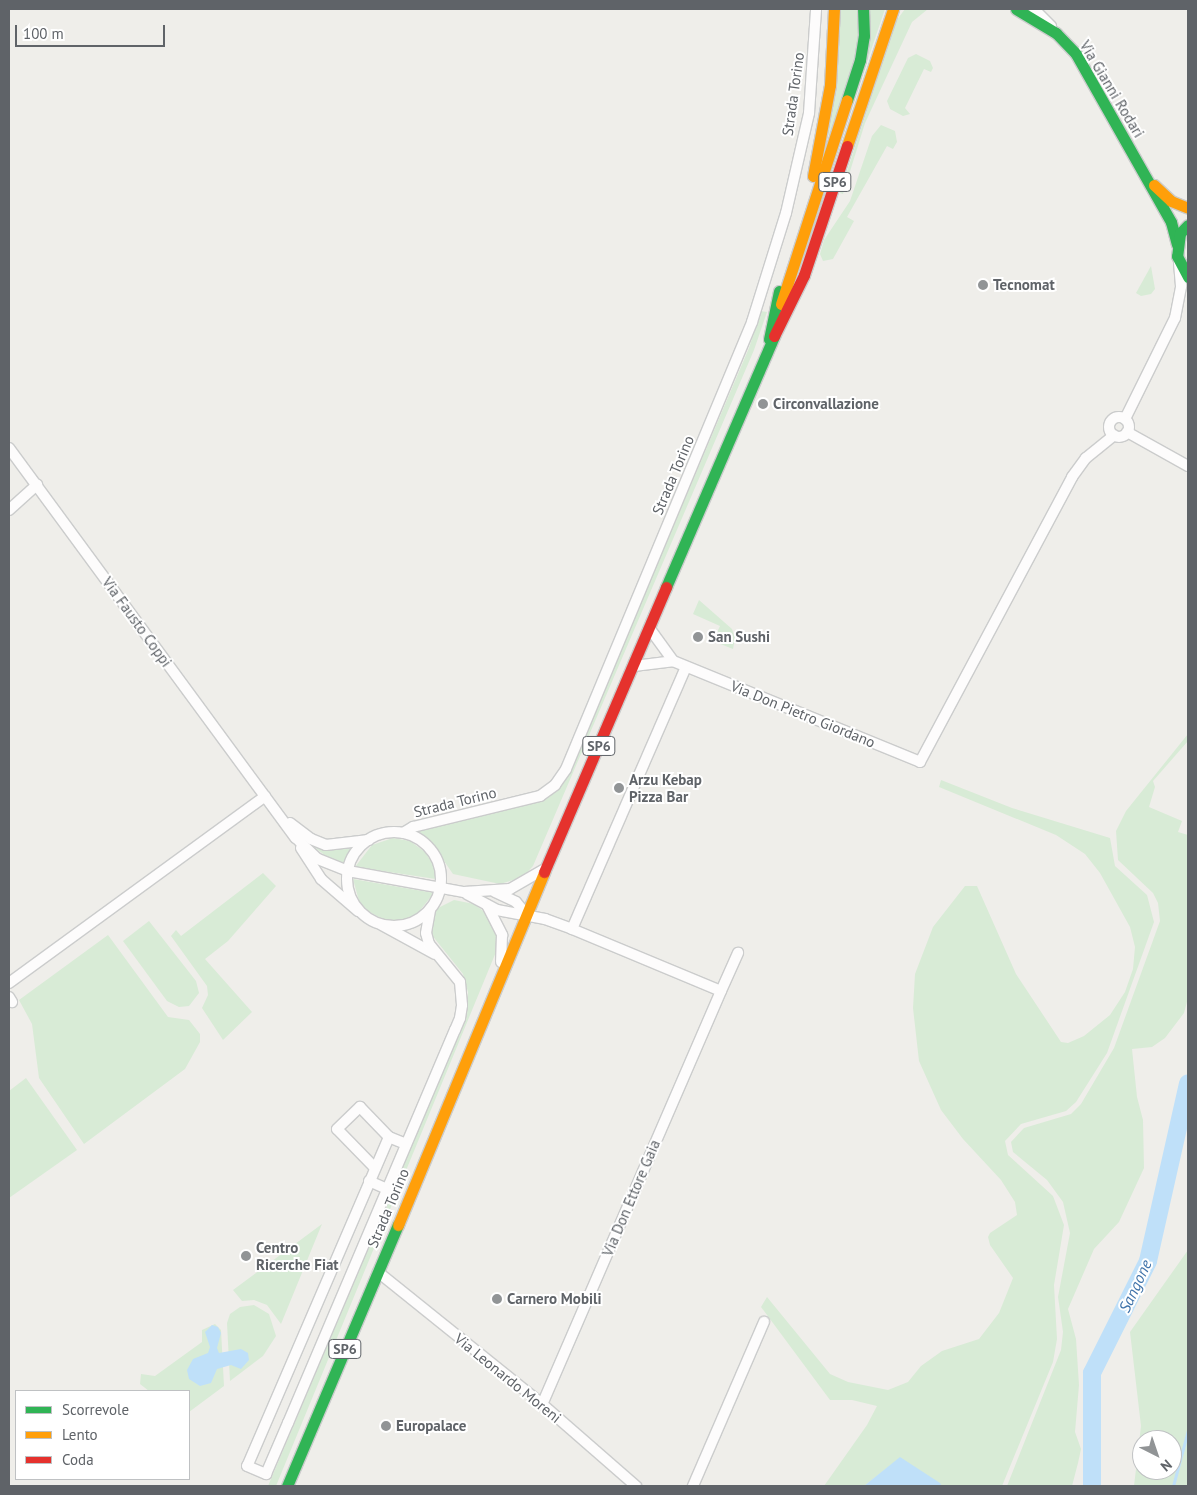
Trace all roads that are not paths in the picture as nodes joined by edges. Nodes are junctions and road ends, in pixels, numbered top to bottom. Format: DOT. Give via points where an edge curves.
graph roads {
  1 [pos="816,9"];
  2 [pos="834,9"];
  3 [pos="863,9"];
  4 [pos="893,9"];
  5 [pos="1016,9"];
  6 [pos="1034,9"];
  7 [pos="1056,33"];
  8 [pos="1148,178"];
  9 [pos="1188,208"];
  10 [pos="1188,225"];
  11 [pos="1177,244"];
  12 [pos="1178,262"];
  13 [pos="1188,277"];
  14 [pos="1188,304"];
  15 [pos="1175,318"];
  16 [pos="767,351"];
  17 [pos="1124,419"];
  18 [pos="1127,432"];
  19 [pos="1114,435"];
  20 [pos="9,448"];
  21 [pos="1188,466"];
  22 [pos="36,485"];
  23 [pos="9,510"];
  24 [pos="650,629"];
  25 [pos="673,661"];
  26 [pos="634,666"];
  27 [pos="686,667"];
  28 [pos="265,796"];
  29 [pos="280,815"];
  30 [pos="404,833"];
  31 [pos="296,838"];
  32 [pos="369,840"];
  33 [pos="546,868"];
  34 [pos="348,871"];
  35 [pos="440,888"];
  36 [pos="492,891"];
  37 [pos="464,892"];
  38 [pos="486,905"];
  39 [pos="430,910"];
  40 [pos="362,914"];
  41 [pos="526,914"];
  42 [pos="382,924"];
  43 [pos="572,929"];
  44 [pos="738,953"];
  45 [pos="438,955"];
  46 [pos="500,974"];
  47 [pos="9,983"];
  48 [pos="721,991"];
  49 [pos="389,1137"];
  50 [pos="406,1144"];
  51 [pos="375,1168"];
  52 [pos="369,1181"];
  53 [pos="387,1189"];
  54 [pos="378,1272"];
  55 [pos="764,1322"];
  56 [pos="542,1404"];
  57 [pos="287,1486"];
  58 [pos="636,1486"];
  59 [pos="693,1486"];
  1 -- 30 [label="street, Strada Torino" via="809,113 786,213 752,322 566,769 555,785 540,796 413,827"];
  2 -- 16 [label="main road, SP6" via="830,85 820,145 771,319"];
  3 -- 16 [label="main road, Strada Torino / SP6" via="864,36 860,60"];
  4 -- 16 [label="main road, Strada Torino / SP6" via="804,275"];
  5 -- 7 [label="main road, Via Gianni Rodari"];
  6 -- 7 [label="street"];
  7 -- 8 [label="main road, Via Gianni Rodari" via="1076,54 1094,81"];
  8 -- 9 [label="main road, Via Gianni Rodari" via="1164,196"];
  8 -- 11 [label="main road, Via Gianni Rodari" via="1171,222"];
  10 -- 11 [label="main road" via="1180,233"];
  11 -- 12 [label="main road, Via Gianni Rodari"];
  12 -- 13 [label="main road"];
  12 -- 15 [label="street" via="1180,299"];
  14 -- 15 [label="street"];
  15 -- 17 [label="street"];
  16 -- 24 [label="main road, Strada Torino / SP6"];
  17 -- 18 [label="street" via="1128,423"];
  17 -- 19 [label="street" via="1116,417 1111,421 1109,427"];
  18 -- 19 [label="street" via="1120,437"];
  18 -- 21 [label="street"];
  19 -- 27 [label="street, Via Don Pietro Giordano" via="1086,458 1072,477 920,762"];
  20 -- 22 [label="street, Via Fausto Coppi"];
  22 -- 23 [label="street"];
  22 -- 28 [label="street, Via Fausto Coppi"];
  24 -- 25 [label="street"];
  24 -- 26 [label="main road, Strada Torino / SP6"];
  25 -- 26 [label="street"];
  25 -- 27 [label="street"];
  26 -- 33 [label="main road, Strada Torino / SP6"];
  27 -- 43 [label="street"];
  28 -- 29 [label="street, Via Fausto Coppi"];
  28 -- 47 [label="street"];
  29 -- 31 [label="street, Via Fausto Coppi"];
  29 -- 32 [label="street" via="310,839 326,846"];
  30 -- 32 [label="street" via="380,835"];
  30 -- 35 [label="street" via="422,841 435,856 441,873"];
  31 -- 34 [label="street, Via Fausto Coppi" via="318,859"];
  31 -- 40 [label="street, Via Fausto Coppi" via="321,879"];
  32 -- 34 [label="street" via="355,854"];
  33 -- 36 [label="street, Via Fausto Coppi" via="518,886"];
  33 -- 41 [label="main road, Strada Torino / SP6"];
  34 -- 35 [label="street, Via Fausto Coppi"];
  34 -- 40 [label="street" via="350,895"];
  35 -- 37 [label="street, Via Fausto Coppi"];
  35 -- 39 [label="street"];
  36 -- 37 [label="street, Via Fausto Coppi"];
  36 -- 41 [label="street, Via Fausto Coppi" via="516,902"];
  37 -- 38 [label="street, Via Fausto Coppi"];
  38 -- 41 [label="street, Via Fausto Coppi" via="508,913"];
  38 -- 46 [label="street" via="502,936"];
  39 -- 42 [label="street, Via Fausto Coppi" via="412,923"];
  39 -- 45 [label="street" via="426,934"];
  40 -- 42 [label="street, Via Fausto Coppi"];
  41 -- 43 [label="street"];
  41 -- 46 [label="main road, Strada Torino / SP6"];
  42 -- 45 [label="street, Via Fausto Coppi"];
  43 -- 48 [label="street"];
  44 -- 48 [label="street, Via Don Ettore Gaia"];
  45 -- 50 [label="street, Strada Torino" via="460,982 462,1005"];
  46 -- 54 [label="main road, Strada Torino / SP6"];
  48 -- 56 [label="street, Via Don Ettore Gaia"];
  49 -- 50 [label="street, Strada Torino"];
  49 -- 51 [label="street, Strada Torino"];
  49 -- 51 [label="street, Strada Torino" via="360,1107 337,1130"];
  50 -- 53 [label="street, Strada Torino"];
  51 -- 52 [label="street, Strada Torino"];
  52 -- 53 [label="street, Strada Torino"];
  52 -- 53 [label="street, Strada Torino" via="247,1466 266,1474"];
  54 -- 56 [label="street, Via Leonardo Moreni"];
  54 -- 57 [label="main road, Strada Torino / SP6"];
  55 -- 59 [label="street"];
  56 -- 58 [label="street, Via Leonardo Moreni"];
}
